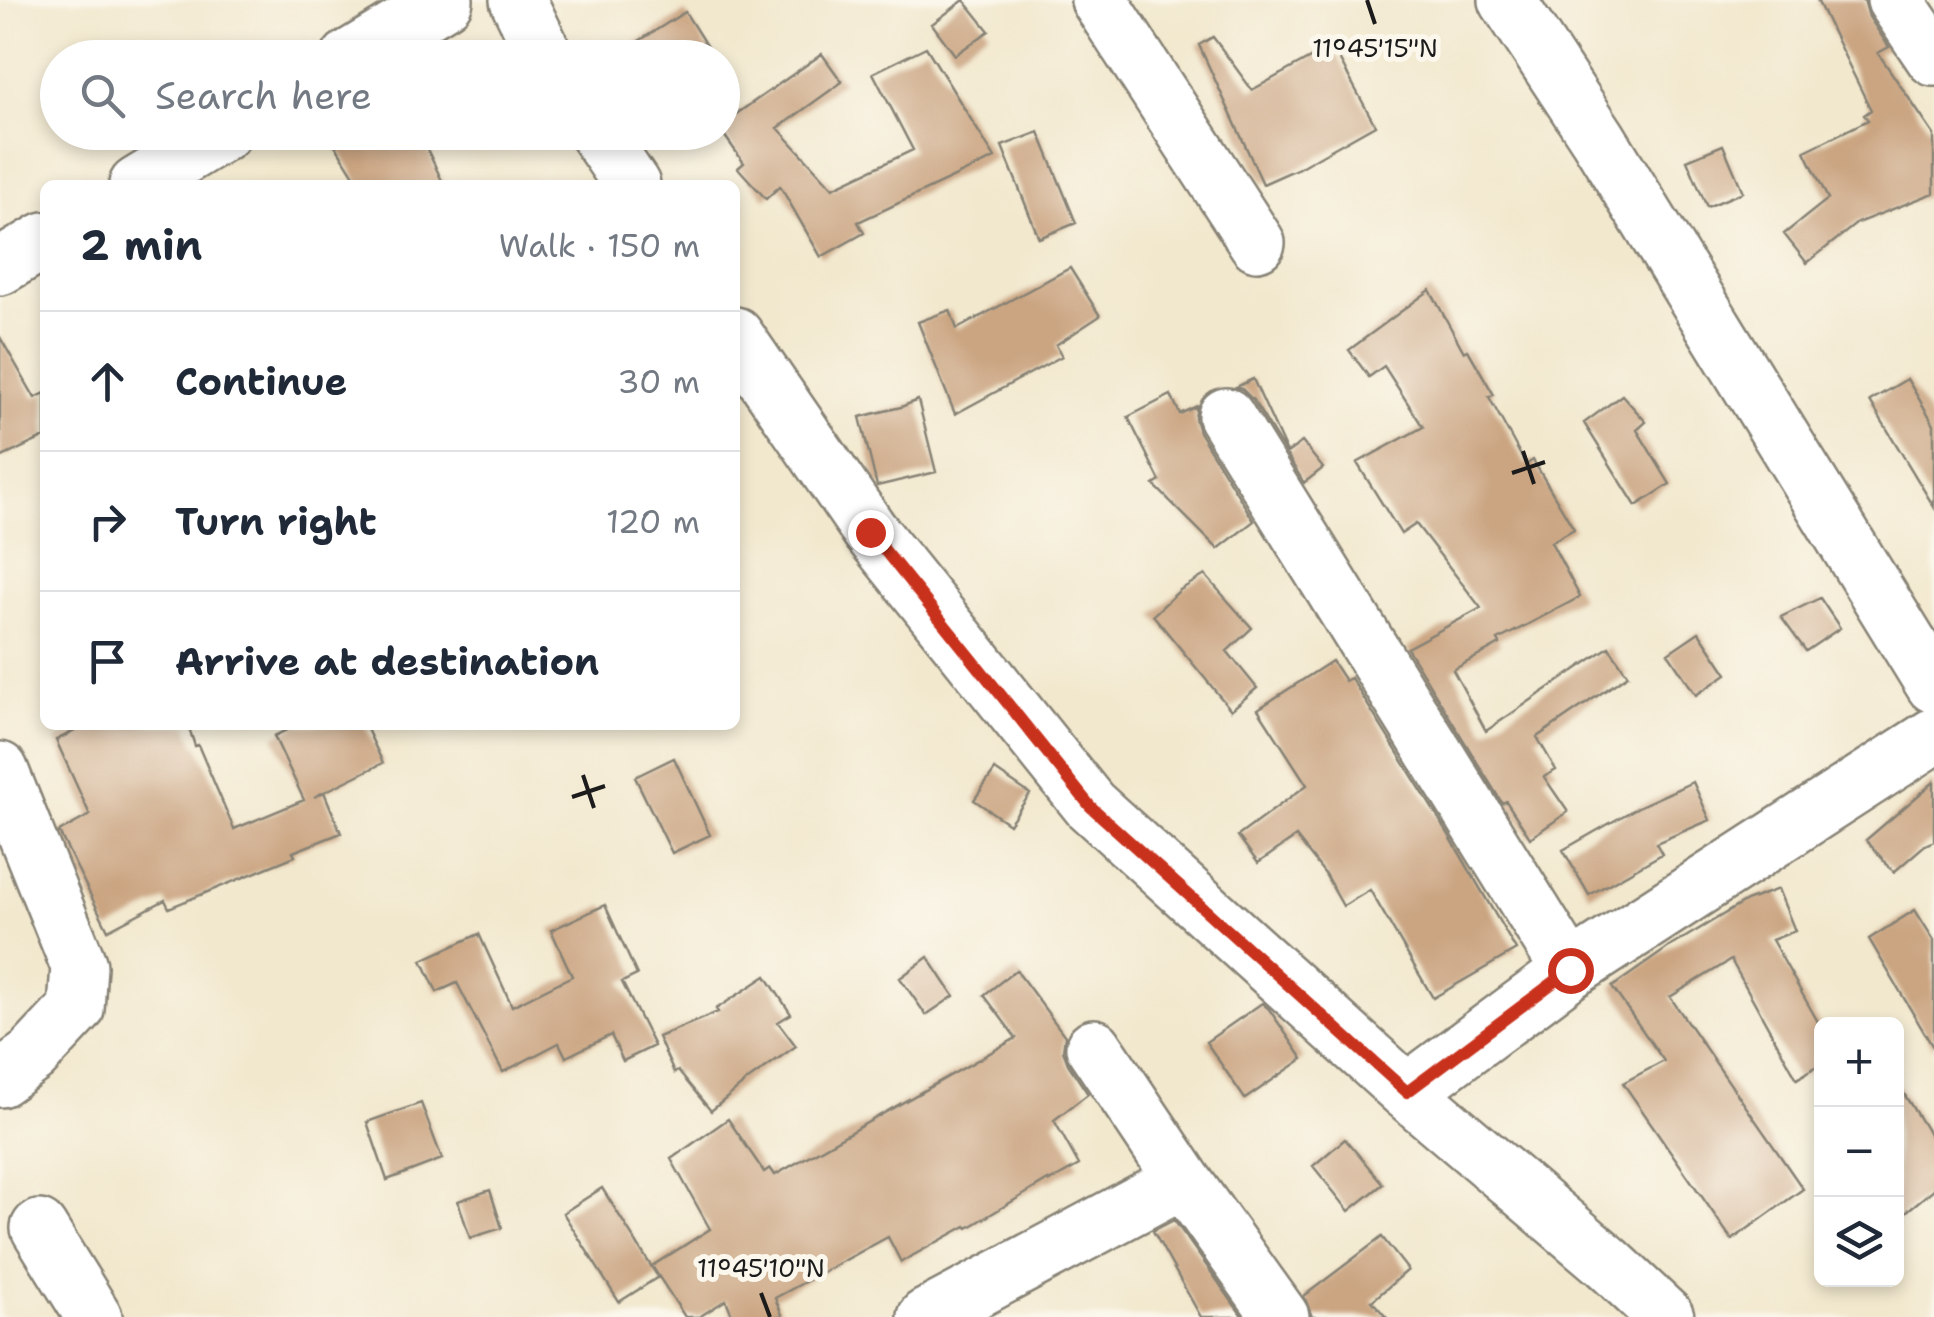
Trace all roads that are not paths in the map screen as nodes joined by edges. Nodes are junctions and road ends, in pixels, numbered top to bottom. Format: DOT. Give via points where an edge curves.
graph roads {
  1 [pos="445,0"];
  2 [pos="518,0"];
  3 [pos="1098,0"];
  4 [pos="1506,0"];
  5 [pos="1895,0"];
  6 [pos="379,40"];
  7 [pos="537,40"];
  8 [pos="1934,58"];
  9 [pos="194,150"];
  10 [pos="608,150"];
  11 [pos="145,180"];
  12 [pos="629,180"];
  13 [pos="40,243"];
  14 [pos="1258,243"];
  15 [pos="0,267"];
  16 [pos="740,343"];
  17 [pos="1226,416"];
  18 [pos="1934,685"];
  19 [pos="1934,736"];
  20 [pos="0,770"];
  21 [pos="1570,970"];
  22 [pos="1094,1046"];
  23 [pos="0,1078"];
  24 [pos="1407,1092"];
  25 [pos="1183,1180"];
  26 [pos="39,1228"];
  27 [pos="1607,1262"];
  28 [pos="94,1317"];
  29 [pos="926,1317"];
  30 [pos="1281,1317"];
  31 [pos="1620,1317"];
  32 [pos="1666,1317"];
  1 -- 6 [label="street"];
  2 -- 7 [label="street"];
  3 -- 14 [label="street"];
  4 -- 18 [label="street"];
  5 -- 8 [label="street"];
  9 -- 11 [label="street"];
  10 -- 12 [label="street"];
  13 -- 15 [label="street"];
  16 -- 24 [label="street" via="870,532 1090,806"];
  17 -- 21 [label="street"];
  19 -- 21 [label="street"];
  20 -- 23 [label="street" via="79,966 76,1009 32,1056"];
  21 -- 24 [label="street"];
  22 -- 25 [label="street"];
  24 -- 27 [label="street"];
  25 -- 29 [label="street"];
  25 -- 30 [label="street"];
  26 -- 28 [label="street"];
  27 -- 31 [label="street"];
  27 -- 32 [label="street"];
}
